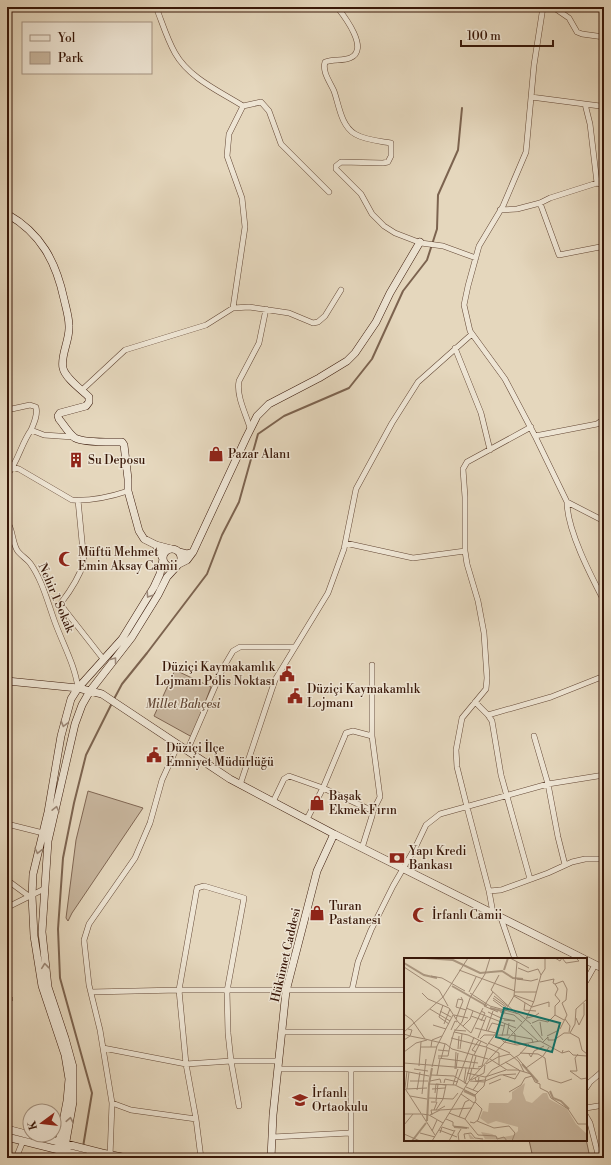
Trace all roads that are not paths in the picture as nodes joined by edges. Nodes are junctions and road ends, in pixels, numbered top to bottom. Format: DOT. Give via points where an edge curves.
graph roads {
  1 [pos="156,7"];
  2 [pos="337,7"];
  3 [pos="543,7"];
  4 [pos="553,7"];
  5 [pos="604,37"];
  6 [pos="531,97"];
  7 [pos="585,104"];
  8 [pos="242,106"];
  9 [pos="604,108"];
  10 [pos="598,183"];
  11 [pos="604,186"];
  12 [pos="329,192"];
  13 [pos="540,203"];
  14 [pos="500,210"];
  15 [pos="7,214"];
  16 [pos="423,242"];
  17 [pos="604,251"];
  18 [pos="476,258"];
  19 [pos="341,290"];
  20 [pos="233,308"];
  21 [pos="266,309"];
  22 [pos="472,334"];
  23 [pos="455,348"];
  24 [pos="82,390"];
  25 [pos="7,410"];
  26 [pos="604,419"];
  27 [pos="531,427"];
  28 [pos="250,428"];
  29 [pos="31,430"];
  30 [pos="535,436"];
  31 [pos="73,437"];
  32 [pos="490,450"];
  33 [pos="7,466"];
  34 [pos="14,468"];
  35 [pos="7,475"];
  36 [pos="128,491"];
  37 [pos="78,500"];
  38 [pos="568,502"];
  39 [pos="7,521"];
  40 [pos="604,521"];
  41 [pos="345,543"];
  42 [pos="156,545"];
  43 [pos="171,549"];
  44 [pos="465,551"];
  45 [pos="179,552"];
  46 [pos="194,552"];
  47 [pos="163,559"];
  48 [pos="178,565"];
  49 [pos="604,601"];
  50 [pos="295,646"];
  51 [pos="104,660"];
  52 [pos="372,665"];
  53 [pos="604,676"];
  54 [pos="7,681"];
  55 [pos="78,688"];
  56 [pos="90,691"];
  57 [pos="475,702"];
  58 [pos="488,715"];
  59 [pos="372,736"];
  60 [pos="534,736"];
  61 [pos="178,745"];
  62 [pos="188,751"];
  63 [pos="604,775"];
  64 [pos="548,784"];
  65 [pos="240,785"];
  66 [pos="323,788"];
  67 [pos="508,796"];
  68 [pos="273,802"];
  69 [pos="466,807"];
  70 [pos="373,811"];
  71 [pos="307,819"];
  72 [pos="7,824"];
  73 [pos="43,833"];
  74 [pos="334,834"];
  75 [pos="362,848"];
  76 [pos="604,859"];
  77 [pos="565,865"];
  78 [pos="403,868"];
  79 [pos="530,879"];
  80 [pos="7,880"];
  81 [pos="44,889"];
  82 [pos="489,891"];
  83 [pos="31,896"];
  84 [pos="7,910"];
  85 [pos="493,913"];
  86 [pos="502,918"];
  87 [pos="515,958"];
  88 [pos="583,958"];
  89 [pos="587,960"];
  90 [pos="595,965"];
  91 [pos="604,969"];
  92 [pos="587,979"];
  93 [pos="179,990"];
  94 [pos="352,990"];
  95 [pos="404,990"];
  96 [pos="227,991"];
  97 [pos="286,991"];
  98 [pos="91,992"];
  99 [pos="282,1032"];
  100 [pos="404,1032"];
  101 [pos="103,1048"];
  102 [pos="231,1061"];
  103 [pos="279,1061"];
  104 [pos="186,1064"];
  105 [pos="351,1069"];
  106 [pos="404,1069"];
  107 [pos="278,1070"];
  108 [pos="604,1070"];
  109 [pos="587,1086"];
  110 [pos="112,1103"];
  111 [pos="604,1105"];
  112 [pos="239,1106"];
  113 [pos="587,1108"];
  114 [pos="587,1118"];
  115 [pos="196,1119"];
  116 [pos="7,1129"];
  117 [pos="22,1133"];
  118 [pos="350,1133"];
  119 [pos="7,1137"];
  120 [pos="272,1137"];
  121 [pos="22,1141"];
  122 [pos="22,1143"];
  123 [pos="33,1143"];
  124 [pos="48,1143"];
  125 [pos="62,1149"];
  126 [pos="77,1150"];
  127 [pos="110,1156"];
  128 [pos="16,1158"];
  129 [pos="56,1158"];
  130 [pos="90,1158"];
  131 [pos="128,1158"];
  132 [pos="201,1158"];
  133 [pos="271,1158"];
  134 [pos="351,1158"];
  135 [pos="599,1158"];
  1 -- 8 [label="street" via="174,52 183,65 205,83"];
  2 -- 16 [label="street" via="355,35 358,49 349,59 325,62 325,74 349,129 363,138 391,143 391,156 388,162 383,164 342,162 336,169 361,194 372,214 384,226"];
  3 -- 6 [label="street"];
  4 -- 5 [label="street" via="569,18 577,32"];
  6 -- 7 [label="street"];
  6 -- 14 [label="street" via="526,152"];
  7 -- 9 [label="street"];
  7 -- 10 [label="street"];
  8 -- 12 [label="street" via="261,102 269,111 281,144"];
  8 -- 20 [label="street" via="229,134 227,156 242,198 245,227"];
  10 -- 11 [label="street"];
  10 -- 13 [label="street"];
  13 -- 14 [label="street"];
  13 -- 17 [label="street" via="559,255 600,247"];
  14 -- 18 [label="street" via="479,246"];
  15 -- 24 [label="street" via="21,222 38,239 55,266 64,296 69,327 63,369 68,378"];
  16 -- 18 [label="street"];
  16 -- 28 [label="street" via="355,353 347,361 269,404"];
  18 -- 22 [label="street" via="464,305"];
  19 -- 21 [label="street" via="325,316 318,322 313,323 289,313"];
  20 -- 21 [label="street"];
  20 -- 24 [label="street" via="206,325 125,350"];
  21 -- 28 [label="street" via="259,343 238,385"];
  22 -- 23 [label="street"];
  22 -- 27 [label="street" via="505,379"];
  23 -- 32 [label="street" via="481,413"];
  23 -- 41 [label="street" via="418,382 392,423 356,489"];
  24 -- 31 [label="street" via="89,397 86,406 60,413 58,416"];
  25 -- 29 [label="street" via="30,405 36,407 36,417"];
  26 -- 30 [label="street" via="597,424"];
  27 -- 30 [label="street"];
  27 -- 32 [label="street"];
  28 -- 46 [label="street"];
  29 -- 31 [label="street" via="50,436"];
  29 -- 34 [label="street"];
  30 -- 38 [label="street"];
  31 -- 36 [label="street" via="78,440 122,442"];
  32 -- 44 [label="street" via="466,462 462,469"];
  33 -- 34 [label="street"];
  34 -- 35 [label="street"];
  34 -- 37 [label="street" via="72,500"];
  36 -- 37 [label="street"];
  36 -- 42 [label="street" via="139,531 144,539"];
  37 -- 51 [label="street" via="84,562 72,589 61,603"];
  38 -- 40 [label="street"];
  38 -- 49 [label="street" via="567,511 574,533 591,577"];
  39 -- 55 [label="street, Nehir 1 Sokak" via="18,552 29,562 39,580 76,674"];
  41 -- 44 [label="street" via="413,558"];
  41 -- 50 [label="street" via="328,593"];
  42 -- 43 [label="street"];
  42 -- 47 [label="street"];
  43 -- 45 [label="street"];
  43 -- 47 [label="street" via="164,553"];
  44 -- 57 [label="street" via="484,632 486,688"];
  45 -- 46 [label="street"];
  45 -- 48 [label="street" via="181,558"];
  46 -- 48 [label="street"];
  47 -- 48 [label="street" via="168,566"];
  47 -- 51 [label="street, one-way" via="154,587 122,639"];
  56 -- 48 [label="street, one-way" via="132,637 167,577"];
  50 -- 62 [label="street" via="240,647 234,651 223,668"];
  50 -- 65 [label="street" via="275,680"];
  51 -- 55 [label="street"];
  52 -- 59 [label="street"];
  53 -- 58 [label="street" via="551,697"];
  54 -- 55 [label="street"];
  55 -- 56 [label="street"];
  55 -- 73 [label="street, one-way" via="71,699 61,736"];
  56 -- 61 [label="street" via="102,694"];
  81 -- 56 [label="street, one-way" via="48,841 73,731"];
  57 -- 58 [label="street"];
  57 -- 69 [label="street" via="462,718 456,750"];
  58 -- 67 [label="street" via="492,721 501,775"];
  59 -- 66 [label="street" via="346,733"];
  59 -- 70 [label="street" via="380,798"];
  60 -- 64 [label="street"];
  61 -- 62 [label="street"];
  61 -- 98 [label="street" via="162,780 150,824 135,858 89,924 84,940"];
  62 -- 65 [label="street"];
  63 -- 64 [label="street"];
  64 -- 67 [label="street"];
  64 -- 77 [label="street"];
  65 -- 68 [label="street"];
  66 -- 68 [label="street" via="289,776 284,779"];
  66 -- 70 [label="street"];
  66 -- 71 [label="street"];
  67 -- 69 [label="street"];
  67 -- 79 [label="street"];
  68 -- 71 [label="street"];
  69 -- 78 [label="street" via="440,814 426,825"];
  69 -- 82 [label="street"];
  70 -- 75 [label="street"];
  71 -- 74 [label="street"];
  72 -- 73 [label="street"];
  73 -- 83 [label="street, one-way" via="33,874"];
  74 -- 75 [label="street"];
  74 -- 97 [label="street, Hükümet Caddesi" via="318,871"];
  75 -- 78 [label="street"];
  76 -- 77 [label="street" via="585,859"];
  77 -- 79 [label="street"];
  78 -- 85 [label="street"];
  78 -- 94 [label="street" via="363,949"];
  79 -- 82 [label="street" via="501,890"];
  80 -- 83 [label="street"];
  81 -- 83 [label="street"];
  125 -- 81 [label="street, one-way" via="74,1102 73,1067 48,987 42,932"];
  82 -- 85 [label="street"];
  83 -- 84 [label="street" via="8,907"];
  83 -- 125 [label="street" via="42,986 65,1055 69,1079"];
  85 -- 86 [label="street"];
  86 -- 87 [label="street"];
  86 -- 88 [label="street"];
  89 -- 90 [label="street"];
  90 -- 91 [label="street"];
  90 -- 92 [label="street"];
  93 -- 96 [label="street"];
  93 -- 96 [label="street" via="197,888 204,886 244,898"];
  93 -- 98 [label="street"];
  93 -- 104 [label="street"];
  94 -- 95 [label="street"];
  94 -- 97 [label="street"];
  96 -- 97 [label="street"];
  96 -- 102 [label="street"];
  97 -- 99 [label="street, Hükümet Caddesi"];
  98 -- 101 [label="street"];
  99 -- 100 [label="street"];
  99 -- 103 [label="street, Hükümet Caddesi"];
  101 -- 104 [label="street"];
  101 -- 110 [label="street"];
  102 -- 103 [label="street"];
  102 -- 104 [label="street"];
  102 -- 112 [label="street"];
  103 -- 107 [label="street, Hükümet Caddesi"];
  104 -- 115 [label="street"];
  105 -- 106 [label="street"];
  105 -- 107 [label="street"];
  105 -- 118 [label="street"];
  107 -- 120 [label="street, Hükümet Caddesi"];
  108 -- 109 [label="street"];
  110 -- 115 [label="street" via="130,1110"];
  110 -- 127 [label="street"];
  111 -- 113 [label="street"];
  114 -- 135 [label="street"];
  115 -- 132 [label="street"];
  116 -- 117 [label="street"];
  118 -- 120 [label="street"];
  118 -- 134 [label="street"];
  119 -- 121 [label="street"];
  120 -- 133 [label="street, Hükümet Caddesi"];
  122 -- 128 [label="street"];
  123 -- 125 [label="street"];
  124 -- 125 [label="street"];
  125 -- 126 [label="street"];
  125 -- 129 [label="street"];
  126 -- 127 [label="street"];
  126 -- 130 [label="street"];
  127 -- 131 [label="street"];
}
